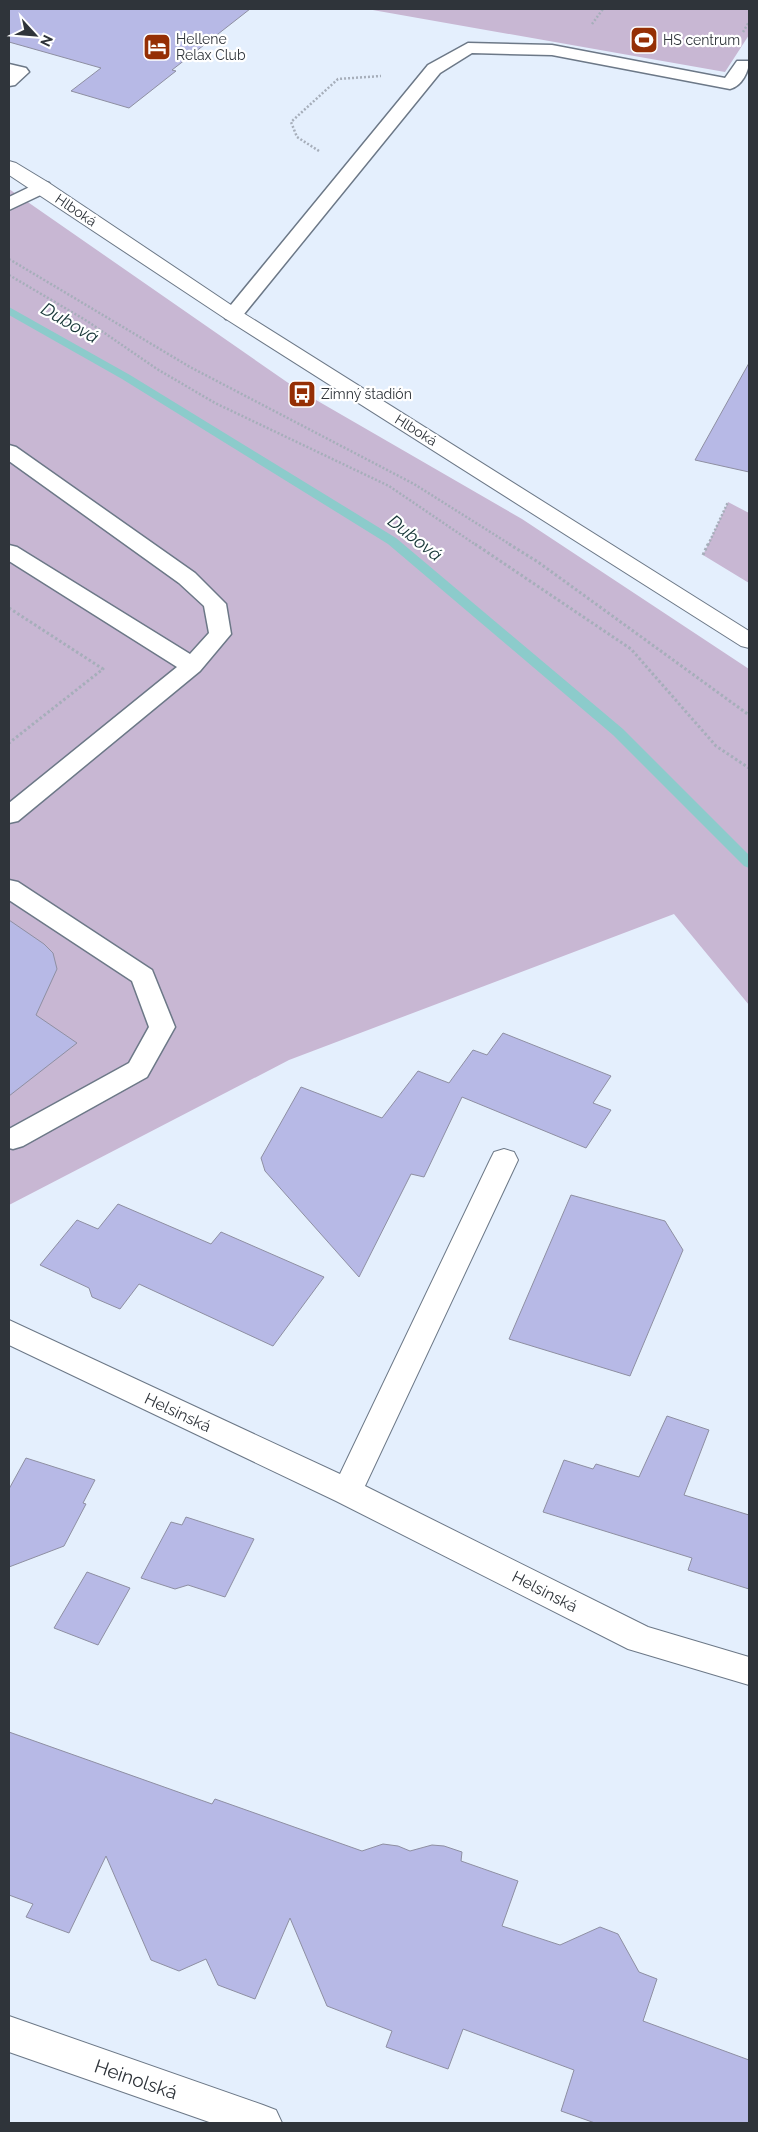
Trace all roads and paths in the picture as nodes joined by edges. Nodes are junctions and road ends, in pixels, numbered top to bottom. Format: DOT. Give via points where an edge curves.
graph roads {
  1 [pos="749,66"];
  2 [pos="9,69"];
  3 [pos="429,75"];
  4 [pos="9,81"];
  5 [pos="9,168"];
  6 [pos="342,182"];
  7 [pos="42,187"];
  8 [pos="9,204"];
  9 [pos="9,259"];
  10 [pos="9,275"];
  11 [pos="233,314"];
  12 [pos="9,451"];
  13 [pos="728,502"];
  14 [pos="9,552"];
  15 [pos="703,555"];
  16 [pos="9,608"];
  17 [pos="749,641"];
  18 [pos="192,666"];
  19 [pos="749,716"];
  20 [pos="9,743"];
  21 [pos="749,768"];
  22 [pos="9,815"];
  23 [pos="9,888"];
  24 [pos="12,1139"];
  25 [pos="504,1160"];
  26 [pos="9,1332"];
  27 [pos="347,1492"];
  28 [pos="749,1671"];
  29 [pos="9,2034"];
  30 [pos="263,2123"];
  1 -- 3 [label="lane" via="743,65 730,84 552,50 468,48"];
  2 -- 4 [label="lane" via="20,72"];
  3 -- 6 [label="lane"];
  3 -- 6 [label="path" via="338,79 291,122 296,138 319,152"];
  5 -- 7 [label="street, Hlboká"];
  6 -- 11 [label="lane"];
  7 -- 8 [label="lane"];
  7 -- 11 [label="street, Hlboká"];
  9 -- 19 [label="path" via="190,367 414,484 538,562"];
  10 -- 21 [label="path" via="87,320 157,370 215,403 389,486 442,521 631,649 716,746"];
  11 -- 17 [label="street, Hlboká"];
  12 -- 18 [label="lane" via="187,578 215,604 220,634"];
  13 -- 15 [label="path"];
  14 -- 18 [label="lane"];
  16 -- 20 [label="path" via="104,669"];
  18 -- 22 [label="lane"];
  23 -- 24 [label="lane" via="143,976 162,1027 138,1070"];
  25 -- 27 [label="street"];
  26 -- 27 [label="street, Helsinská"];
  27 -- 28 [label="street, Helsinská" via="640,1639"];
  29 -- 30 [label="street, Heinolská"];
}
